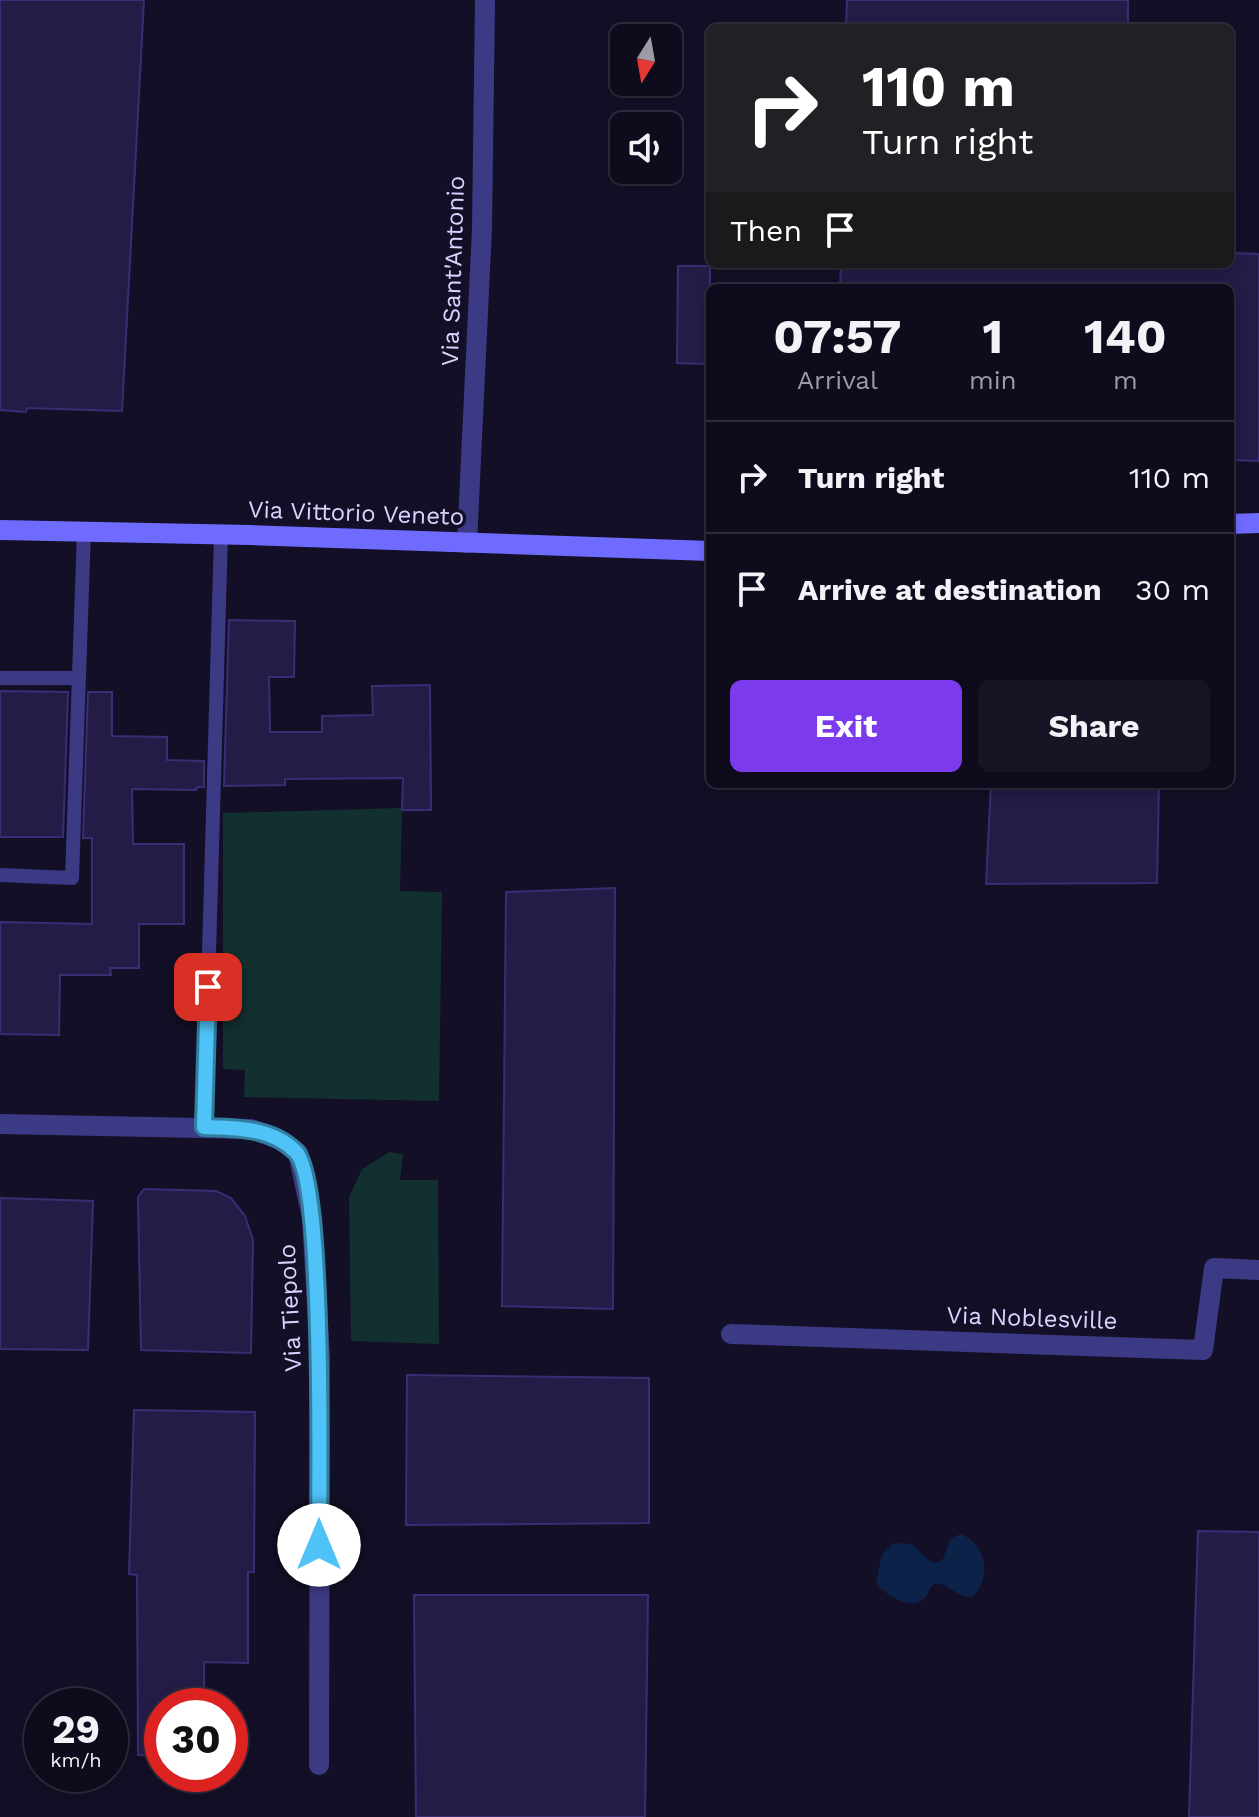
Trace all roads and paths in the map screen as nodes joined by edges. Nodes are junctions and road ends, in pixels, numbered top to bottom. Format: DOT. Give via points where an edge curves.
graph roads {
  1 [pos="485,0"];
  2 [pos="1259,523"];
  3 [pos="1234,524"];
  4 [pos="0,530"];
  5 [pos="84,531"];
  6 [pos="221,534"];
  7 [pos="467,543"];
  8 [pos="706,551"];
  9 [pos="0,678"];
  10 [pos="79,678"];
  11 [pos="0,875"];
  12 [pos="0,1124"];
  13 [pos="204,1127"];
  14 [pos="1259,1270"];
  15 [pos="731,1334"];
  16 [pos="319,1765"];
  1 -- 7 [label="street, Via Sant'Antonio" via="482,228"];
  2 -- 3 [label="main road"];
  4 -- 5 [label="main road, Via Vittorio Veneto"];
  5 -- 6 [label="main road, Via Vittorio Veneto"];
  5 -- 10 [label="lane"];
  6 -- 7 [label="main road, Via Vittorio Veneto"];
  6 -- 13 [label="lane"];
  7 -- 8 [label="main road, Via Vittorio Veneto"];
  9 -- 10 [label="lane"];
  10 -- 11 [label="lane" via="72,878"];
  12 -- 13 [label="street, Via Tiepolo"];
  13 -- 16 [label="street, Via Tiepolo" via="251,1129 298,1153 312,1218 320,1357"];
  14 -- 15 [label="street, Via Noblesville" via="1214,1268 1203,1350"];
}
